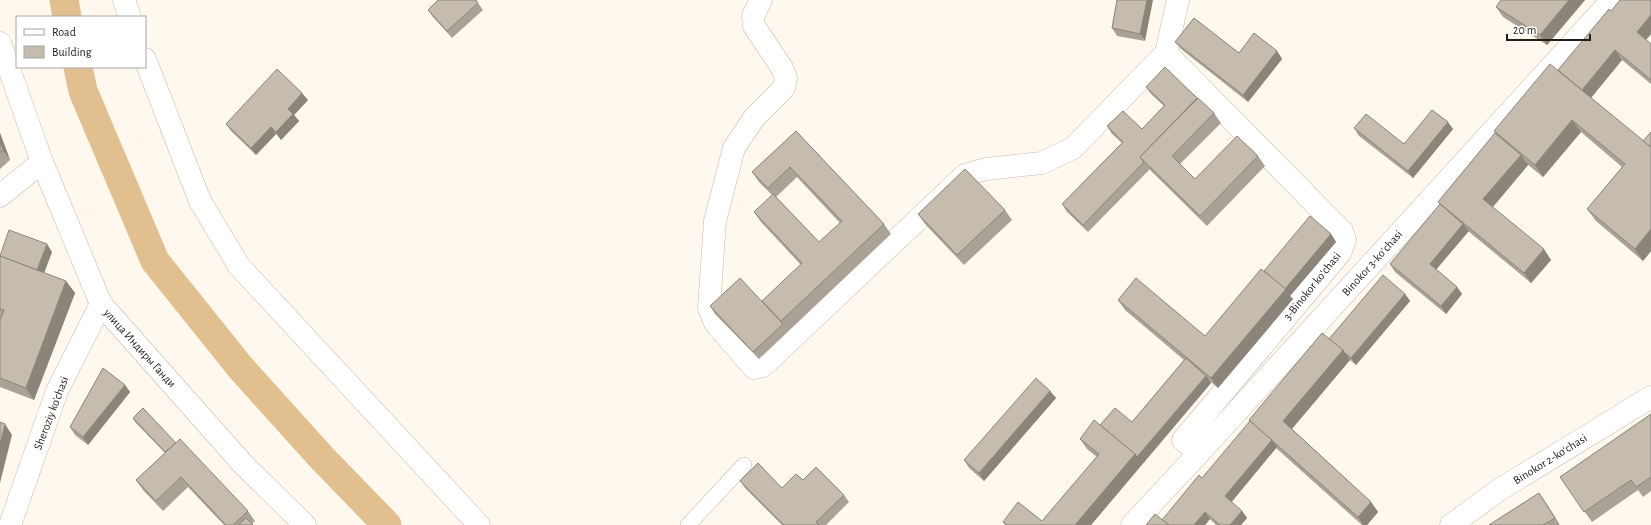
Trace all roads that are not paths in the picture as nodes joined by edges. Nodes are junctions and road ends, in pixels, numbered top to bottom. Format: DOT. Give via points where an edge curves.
graph roads {
  1 [pos="124,0"];
  2 [pos="761,0"];
  3 [pos="1178,0"];
  4 [pos="1612,0"];
  5 [pos="130,16"];
  6 [pos="0,43"];
  7 [pos="1166,53"];
  8 [pos="146,62"];
  9 [pos="42,162"];
  10 [pos="0,196"];
  11 [pos="101,304"];
  12 [pos="1651,397"];
  13 [pos="1199,453"];
  14 [pos="744,465"];
  15 [pos="10,525"];
  16 [pos="305,525"];
  17 [pos="479,525"];
  18 [pos="688,525"];
  19 [pos="1132,525"];
  20 [pos="1451,525"];
  1 -- 5 [label="street"];
  2 -- 7 [label="street" via="753,16 754,26 786,78 784,88 754,118 734,148 715,221 709,308 715,324 754,368 763,366 966,175 986,169 1042,163 1073,148"];
  3 -- 7 [label="street"];
  4 -- 13 [label="street, Binokor 3-koʻchasi"];
  6 -- 9 [label="street, улица Индиры Ганди"];
  7 -- 13 [label="street, 3-Binokor koʻchasi" via="1342,231 1345,240 1340,254 1183,440"];
  8 -- 17 [label="street" via="200,201 239,266"];
  9 -- 10 [label="street"];
  9 -- 11 [label="street, улица Индиры Ганди"];
  11 -- 15 [label="street, Sheroziy ko'chasi" via="57,391"];
  11 -- 16 [label="street, улица Индиры Ганди" via="242,463"];
  12 -- 20 [label="street, Binokor 2-koʻchasi" via="1499,490"];
  13 -- 19 [label="street, Binokor 3-koʻchasi"];
  14 -- 18 [label="lane"];
}
